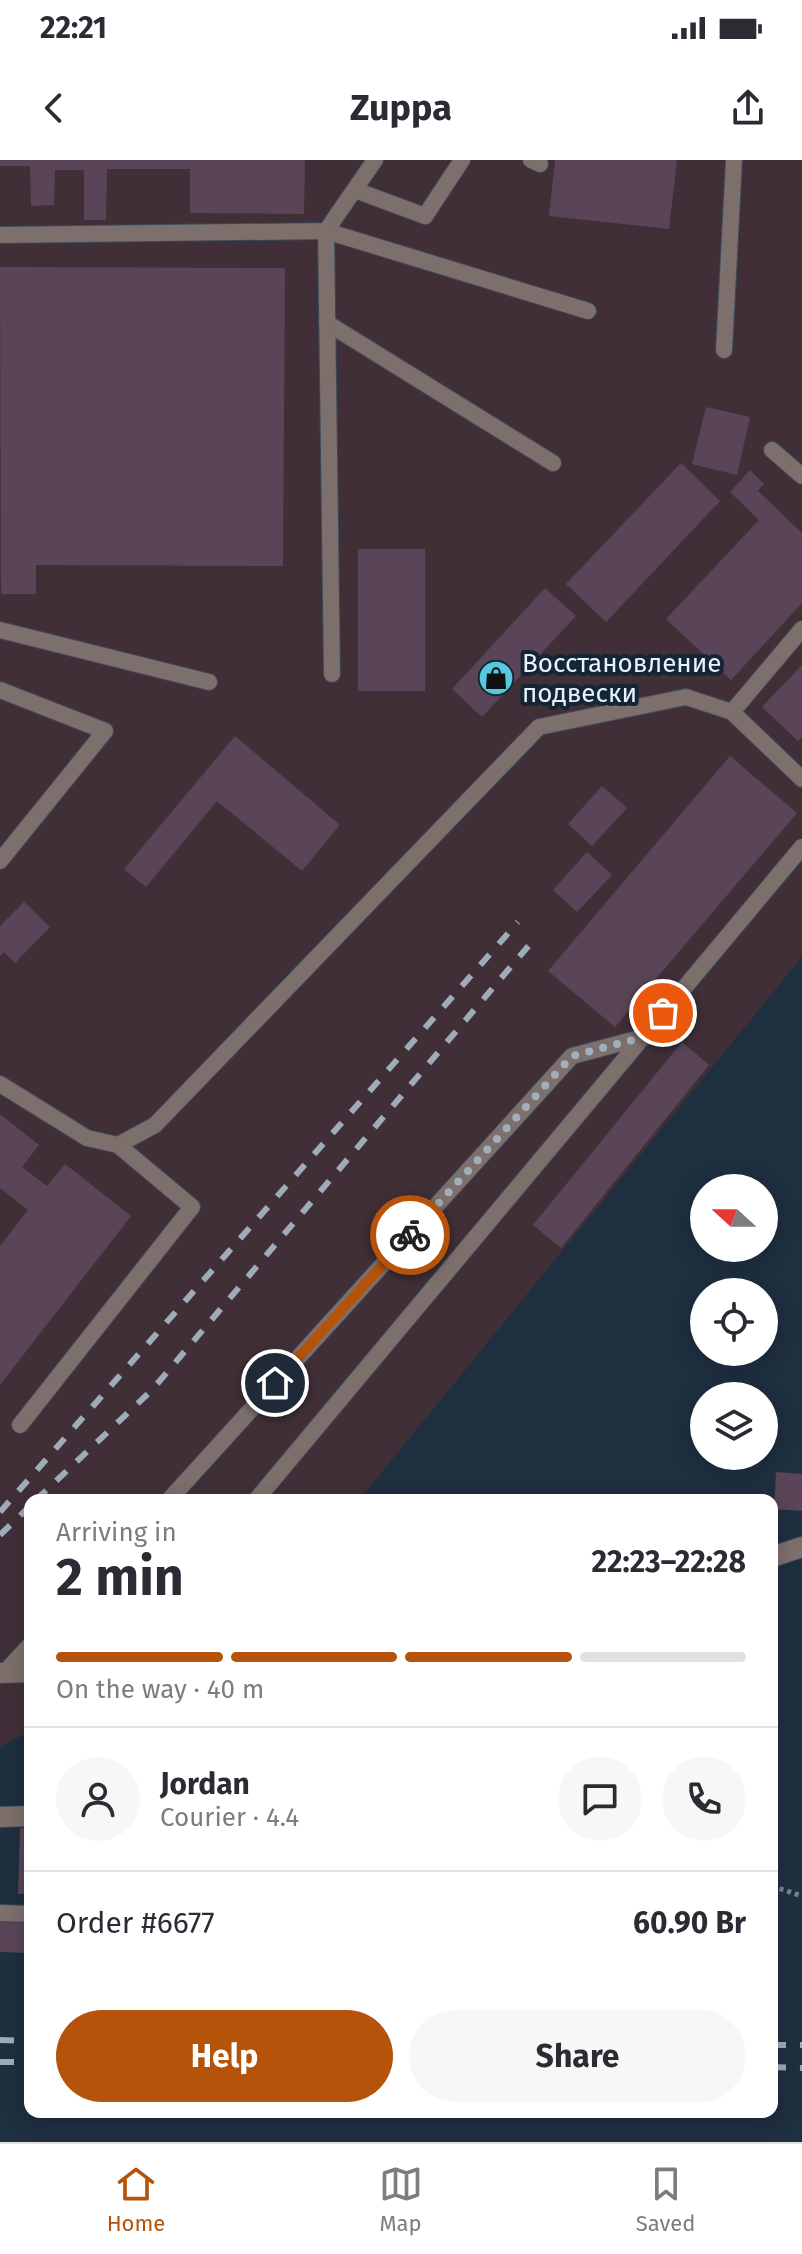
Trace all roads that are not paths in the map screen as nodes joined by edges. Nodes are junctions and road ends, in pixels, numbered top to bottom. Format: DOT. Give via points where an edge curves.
graph roads {
  1 [pos="375,160"];
  2 [pos="462,160"];
  3 [pos="734,160"];
  4 [pos="355,190"];
  5 [pos="326,231"];
  6 [pos="0,235"];
  7 [pos="588,311"];
  8 [pos="327,323"];
  9 [pos="724,350"];
  10 [pos="772,450"];
  11 [pos="553,463"];
  12 [pos="802,476"];
  13 [pos="802,629"];
  14 [pos="0,630"];
  15 [pos="332,674"];
  16 [pos="209,682"];
  17 [pos="0,690"];
  18 [pos="732,712"];
  19 [pos="802,779"];
  20 [pos="802,847"];
  21 [pos="0,861"];
  22 [pos="644,1037"];
  23 [pos="0,1084"];
  24 [pos="118,1145"];
  25 [pos="20,1425"];
  26 [pos="174,1494"];
  27 [pos="261,1494"];
  28 [pos="802,1547"];
  29 [pos="778,1555"];
  30 [pos="24,1651"];
  31 [pos="3,1672"];
  32 [pos="24,1672"];
  33 [pos="24,1816"];
  34 [pos="0,1817"];
  35 [pos="0,1913"];
  36 [pos="24,1914"];
  1 -- 4 [label="lane"];
  2 -- 4 [label="lane" via="425,216"];
  3 -- 9 [label="lane"];
  4 -- 5 [label="lane"];
  5 -- 6 [label="lane"];
  5 -- 7 [label="lane"];
  5 -- 8 [label="lane"];
  8 -- 11 [label="lane"];
  8 -- 15 [label="lane"];
  10 -- 12 [label="lane"];
  13 -- 18 [label="lane"];
  14 -- 16 [label="lane"];
  17 -- 21 [label="lane" via="105,731"];
  18 -- 19 [label="lane"];
  18 -- 24 [label="lane" via="686,697 539,727 155,1125"];
  20 -- 22 [label="lane"];
  22 -- 26 [label="lane" via="572,1056"];
  22 -- 27 [label="lane"];
  23 -- 24 [label="lane" via="87,1138"];
  24 -- 25 [label="lane" via="192,1207"];
  28 -- 29 [label="street"];
  30 -- 31 [label="lane"];
  31 -- 32 [label="street"];
  33 -- 34 [label="street"];
  35 -- 36 [label="lane"];
}
